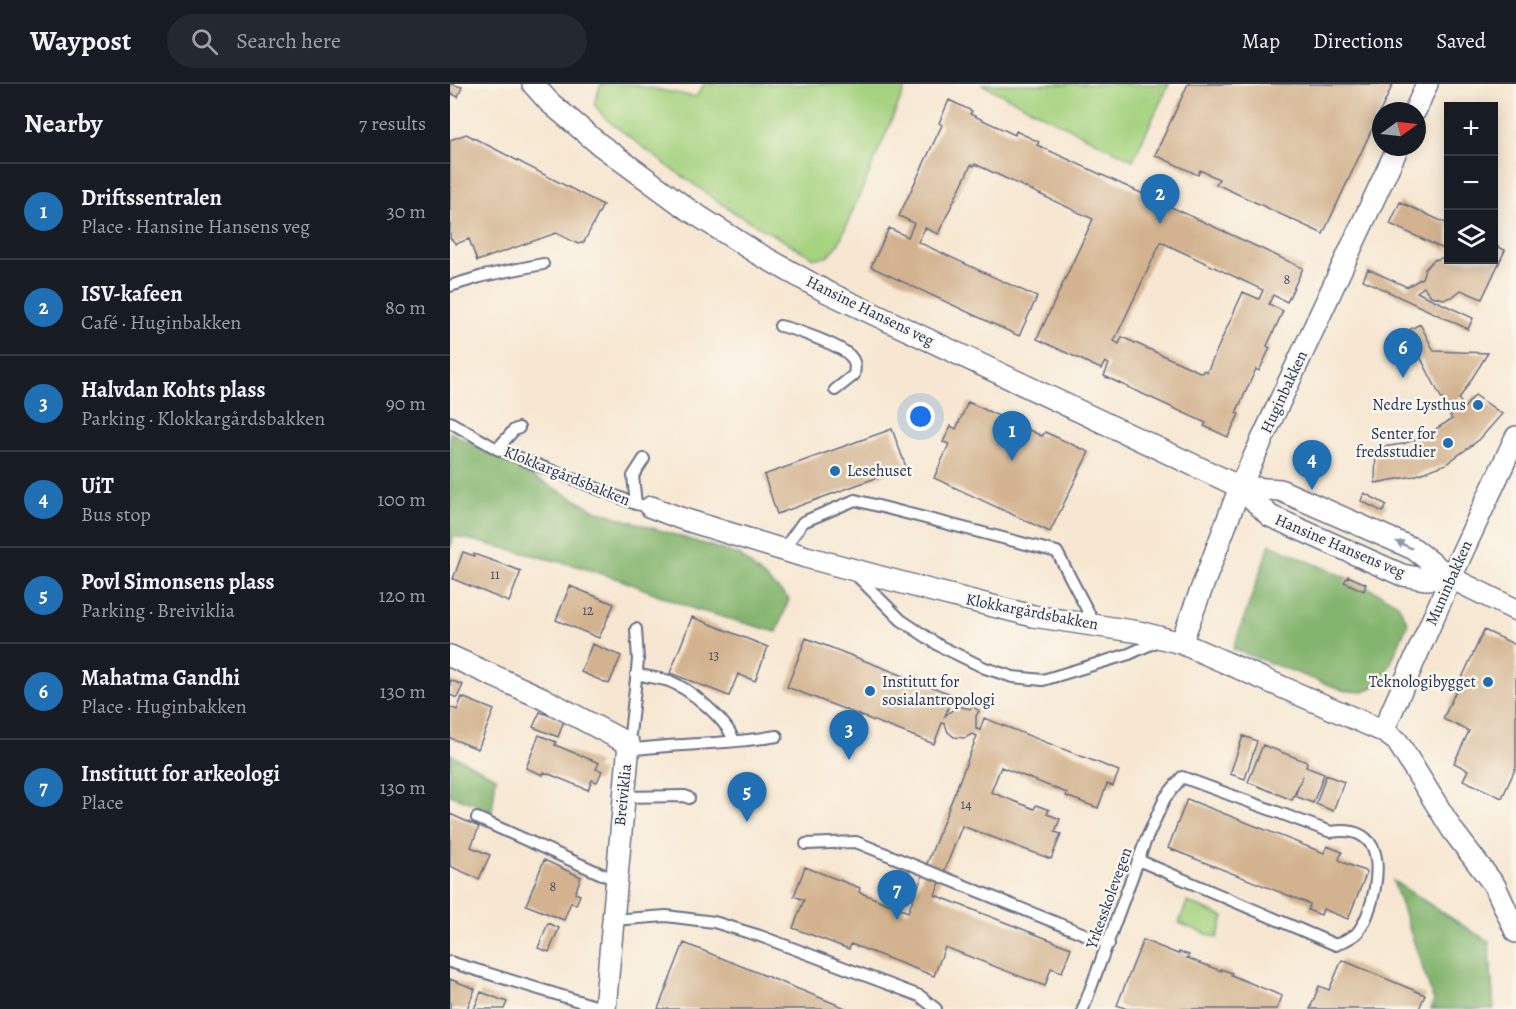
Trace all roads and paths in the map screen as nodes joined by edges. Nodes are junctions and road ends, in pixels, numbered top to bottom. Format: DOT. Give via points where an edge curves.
graph roads {
  1 [pos="533,84"];
  2 [pos="1427,84"];
  3 [pos="1419,102"];
  4 [pos="1394,156"];
  5 [pos="543,264"];
  6 [pos="451,285"];
  7 [pos="780,326"];
  8 [pos="835,390"];
  9 [pos="450,422"];
  10 [pos="519,428"];
  11 [pos="1516,437"];
  12 [pos="497,449"];
  13 [pos="644,459"];
  14 [pos="1240,487"];
  15 [pos="644,506"];
  16 [pos="783,550"];
  17 [pos="849,568"];
  18 [pos="1451,578"];
  19 [pos="1516,610"];
  20 [pos="1095,626"];
  21 [pos="636,629"];
  22 [pos="1172,641"];
  23 [pos="450,657"];
  24 [pos="636,674"];
  25 [pos="1383,731"];
  26 [pos="777,736"];
  27 [pos="734,741"];
  28 [pos="628,747"];
  29 [pos="623,797"];
  30 [pos="689,798"];
  31 [pos="477,818"];
  32 [pos="806,844"];
  33 [pos="1138,860"];
  34 [pos="615,880"];
  35 [pos="612,920"];
  36 [pos="1516,932"];
  37 [pos="1108,944"];
  38 [pos="450,962"];
  39 [pos="605,1009"];
  40 [pos="936,1009"];
  41 [pos="1083,1009"];
  1 -- 14 [label="street, Hansine Hansens veg" via="599,144 686,208 755,252 825,291"];
  2 -- 3 [label="street"];
  4 -- 14 [label="street, Huginbakken"];
  5 -- 6 [label="lane"];
  7 -- 8 [label="lane" via="850,354 855,364 854,375"];
  9 -- 12 [label="lane, Klokkargårdsbakken"];
  10 -- 12 [label="lane"];
  11 -- 18 [label="street, Muninbakken"];
  12 -- 15 [label="lane, Klokkargårdsbakken"];
  13 -- 15 [label="lane" via="633,476"];
  18 -- 14 [label="street, Hansine Hansens veg, one-way" via="1414,549 1280,490"];
  14 -- 18 [label="street, Hansine Hansens veg" via="1270,516 1381,566 1425,579"];
  14 -- 22 [label="street, Huginbakken"];
  15 -- 16 [label="street, Klokkargårdsbakken"];
  16 -- 17 [label="street, Klokkargårdsbakken"];
  16 -- 20 [label="lane" via="803,522 855,500 1057,552"];
  17 -- 20 [label="street, Klokkargårdsbakken" via="1033,616"];
  17 -- 22 [label="lane" via="901,620 940,646 1013,677 1043,680"];
  18 -- 19 [label="street, Hansine Hansens veg"];
  18 -- 25 [label="street, Muninbakken"];
  20 -- 22 [label="street, Klokkargårdsbakken"];
  21 -- 24 [label="lane"];
  22 -- 25 [label="street, Klokkargårdsbakken"];
  23 -- 28 [label="street, Breiviklia" via="542,698"];
  24 -- 27 [label="lane" via="670,682 696,698 730,730"];
  24 -- 28 [label="lane"];
  25 -- 36 [label="street, Klokkargårdsbakken" via="1403,749 1453,831 1495,886"];
  26 -- 27 [label="lane"];
  27 -- 28 [label="lane"];
  28 -- 29 [label="street, Breiviklia"];
  29 -- 30 [label="lane"];
  29 -- 34 [label="street, Breiviklia"];
  31 -- 34 [label="lane"];
  32 -- 37 [label="lane" via="856,842"];
  33 -- 33 [label="lane, Yrkesskolevegen" via="1336,945 1356,933 1372,905 1376,883 1371,844 1356,833 1331,832 1182,777 1166,798"];
  33 -- 37 [label="lane, Yrkesskolevegen"];
  34 -- 35 [label="street, Breiviklia"];
  35 -- 39 [label="street, Breiviklia"];
  35 -- 40 [label="lane" via="666,916 714,922 920,996"];
  37 -- 41 [label="lane, Yrkesskolevegen"];
  38 -- 39 [label="lane"];
}
